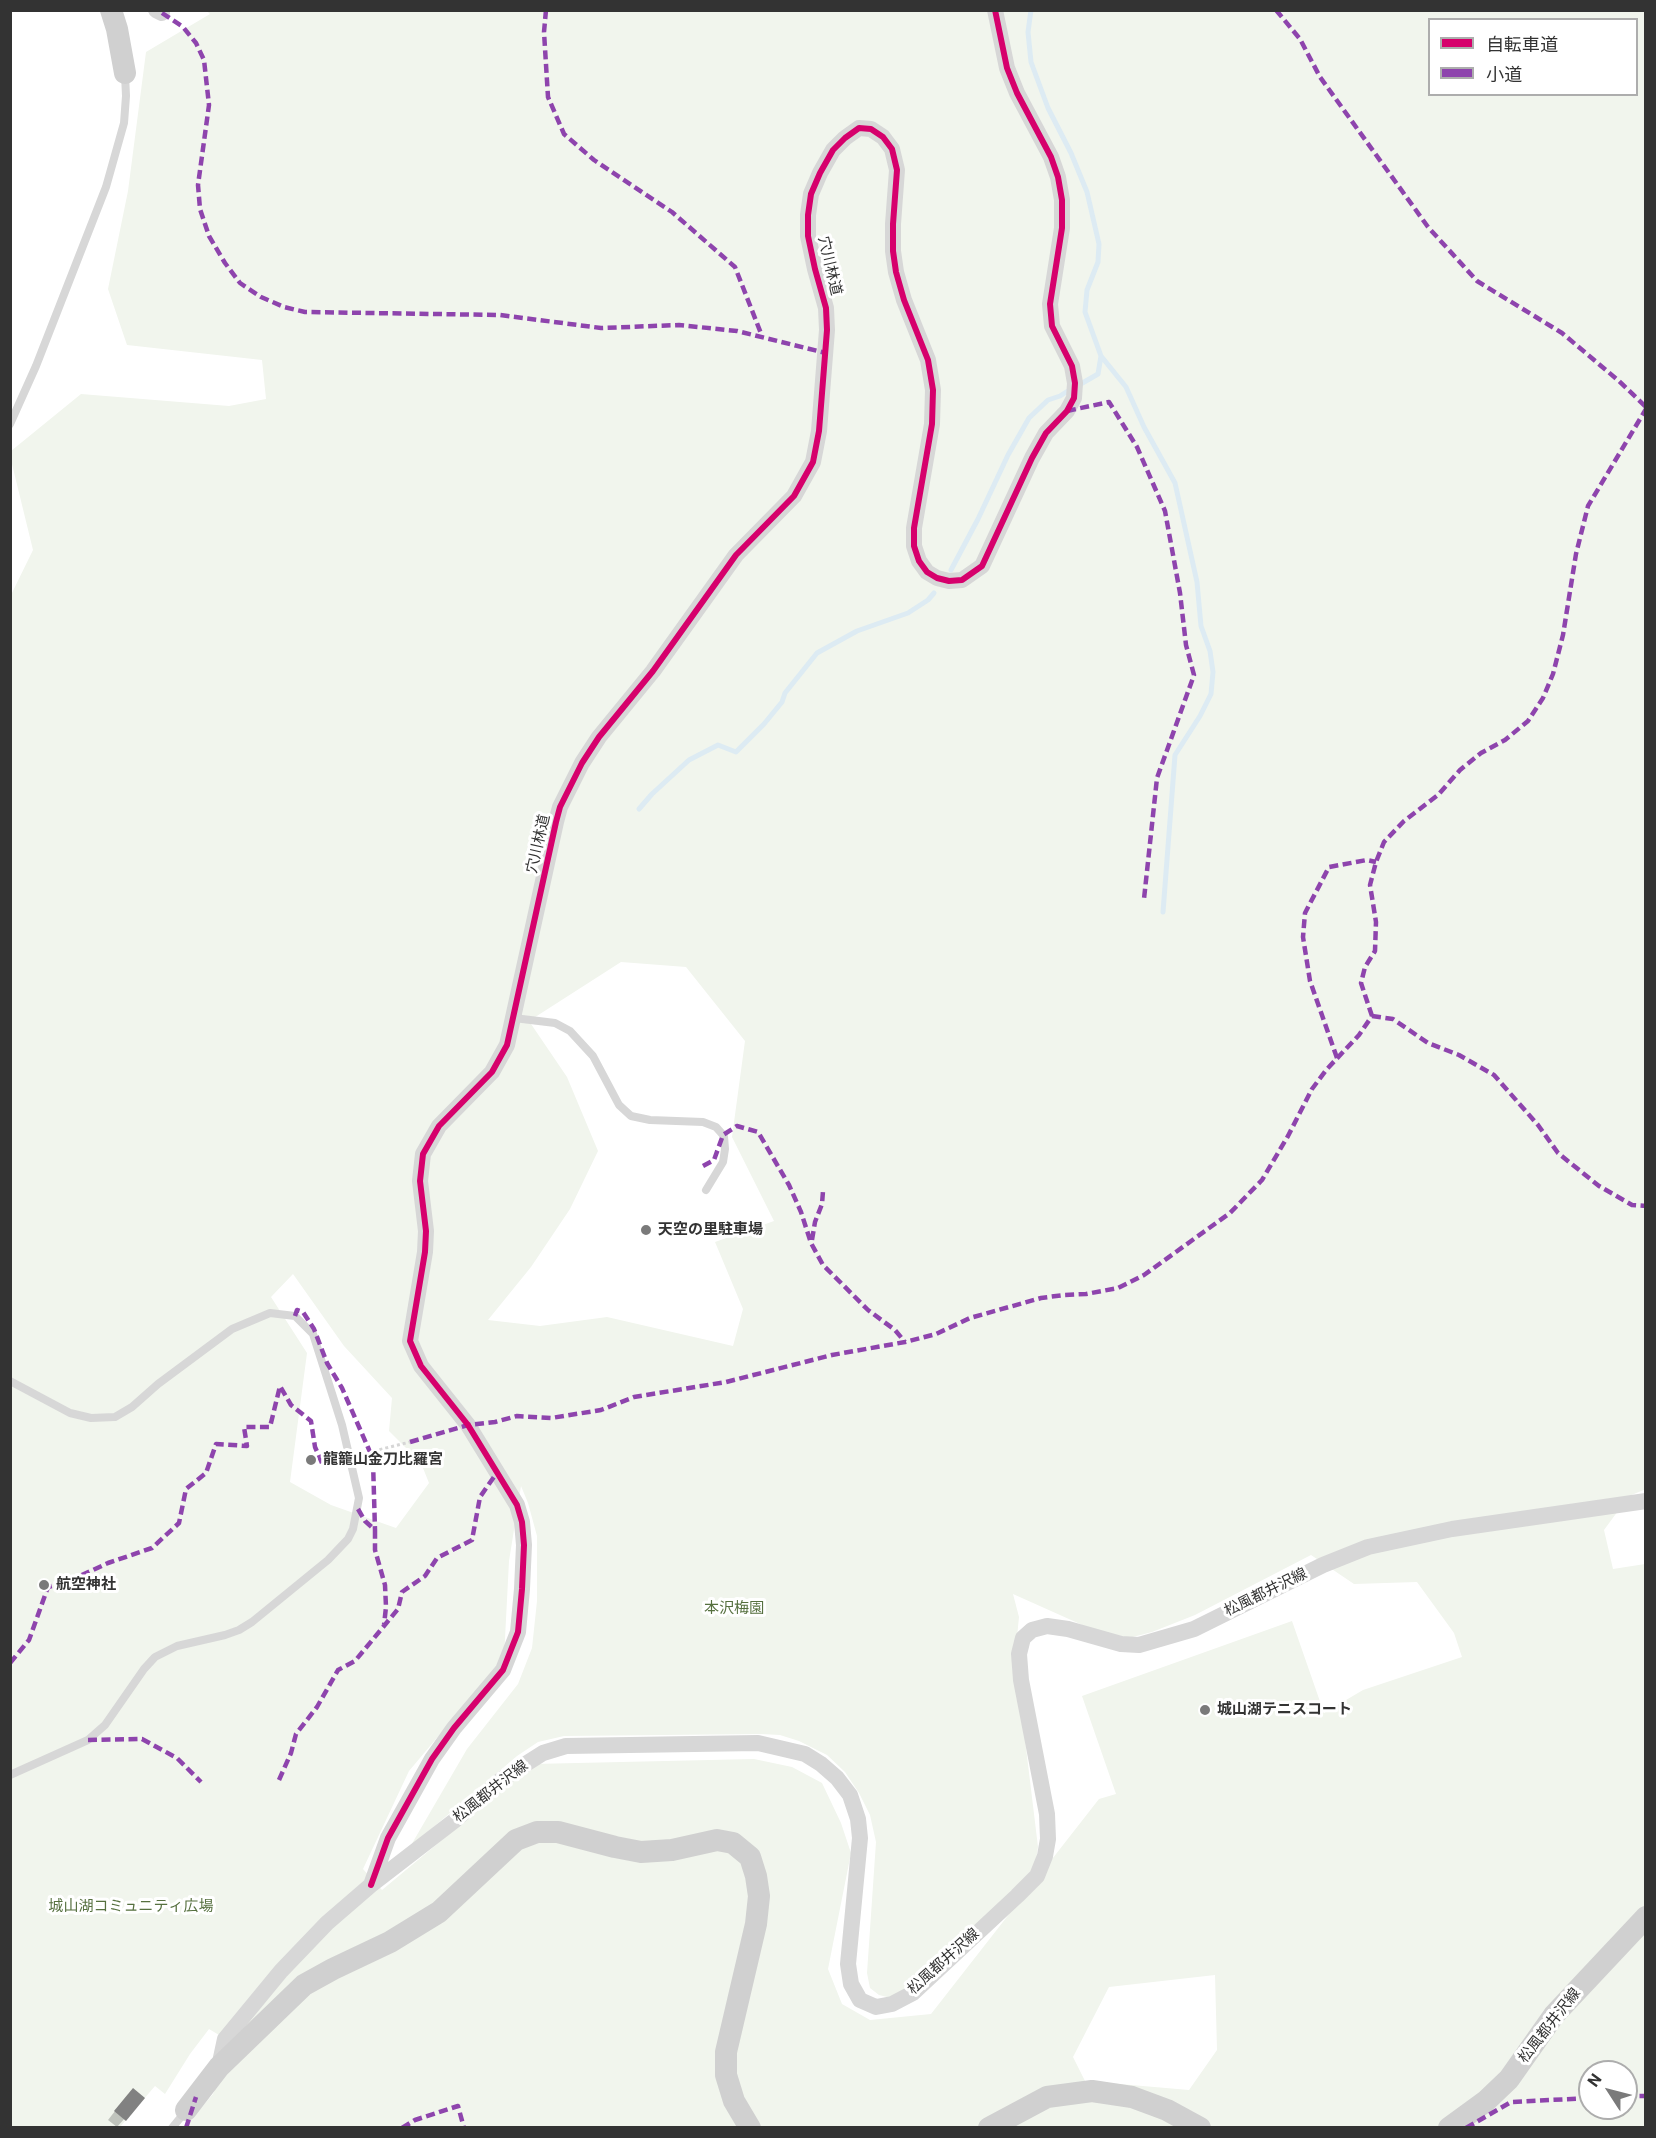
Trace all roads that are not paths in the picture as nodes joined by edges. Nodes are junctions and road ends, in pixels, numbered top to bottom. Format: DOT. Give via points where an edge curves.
graph roads {
  1 [pos="111,10"];
  2 [pos="996,10"];
  3 [pos="125,73"];
  4 [pos="10,423"];
  5 [pos="514,1018"];
  6 [pos="706,1190"];
  7 [pos="10,1381"];
  8 [pos="1646,1501"];
  9 [pos="10,1775"];
  10 [pos="371,1885"];
  11 [pos="1646,1917"];
  12 [pos="219,2067"];
  13 [pos="186,2110"];
  14 [pos="172,2127"];
  15 [pos="750,2127"];
  16 [pos="989,2127"];
  17 [pos="1200,2127"];
  18 [pos="1449,2127"];
  1 -- 3 [label="street"];
  2 -- 5 [label="street, 穴川林道" via="1007,68 1058,177 1062,228 1050,304 1052,326 1071,366 1074,398 1032,458 982,566 962,580 949,581 927,572 914,546 914,528 932,424 933,390 928,360 896,272 893,233 897,170 892,149 871,129 860,129 845,138 820,173 808,215 808,236 826,308 827,330 813,462 794,496 736,555 599,737 570,786 556,822"];
  3 -- 4 [label="lane" via="124,123 106,187"];
  5 -- 6 [label="lane" via="555,1023 570,1031 593,1056 619,1105 631,1116 703,1122 716,1127 724,1136 723,1162"];
  5 -- 10 [label="street, 穴川林道" via="507,1045 492,1072 448,1114 423,1154 420,1180 425,1252 410,1341 421,1366 468,1425 517,1505 524,1545 518,1632 503,1670 432,1759 388,1838"];
  7 -- 9 [label="lane" via="70,1413 91,1418 115,1417 232,1329 270,1313 295,1316 313,1334 359,1498 348,1539 328,1560 239,1630 177,1646 155,1657 105,1725 88,1740"];
  8 -- 10 [label="street, 松風都井沢線" via="1452,1529 1368,1547 1194,1629 1139,1645 1047,1626 1032,1630 1023,1638 1019,1654 1047,1814 1045,1856 1037,1876 1017,1896 913,1993 892,2004 876,2007 860,2000 851,1983 848,1964 860,1838 850,1795 821,1764 790,1749 758,1743 566,1746 543,1753 521,1766"];
  10 -- 12 [label="street, 松風都井沢線" via="327,1923 249,2007 225,2039"];
  11 -- 18 [label="street, 松風都井沢線" via="1554,2015 1509,2079"];
  12 -- 13 [label="street, 松風都井沢線"];
  12 -- 15 [label="street, 松風都井沢線" via="304,1985 390,1942 439,1912 516,1840 537,1832 558,1832 641,1852 717,1840 734,1843 750,1857 759,1896 726,2052 726,2075 734,2101"];
  13 -- 14 [label="lane"];
  16 -- 17 [label="street" via="1047,2097 1092,2091 1132,2097"];
}
